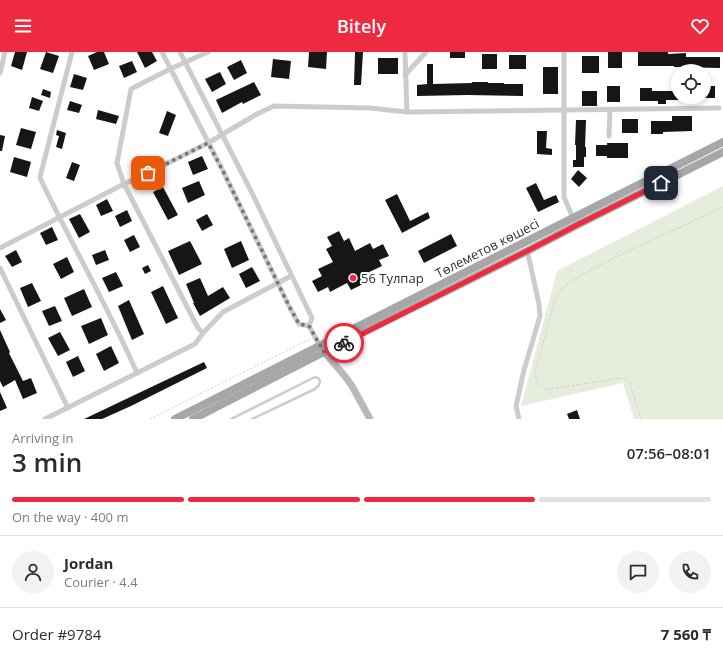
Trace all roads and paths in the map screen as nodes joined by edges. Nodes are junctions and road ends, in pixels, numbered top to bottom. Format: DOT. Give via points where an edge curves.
graph roads {
  1 [pos="5,52"];
  2 [pos="72,52"];
  3 [pos="162,52"];
  4 [pos="180,52"];
  5 [pos="208,52"];
  6 [pos="405,52"];
  7 [pos="426,52"];
  8 [pos="564,52"];
  9 [pos="185,62"];
  10 [pos="170,69"];
  11 [pos="0,73"];
  12 [pos="405,75"];
  13 [pos="719,108"];
  14 [pos="610,109"];
  15 [pos="564,110"];
  16 [pos="407,112"];
  17 [pos="222,135"];
  18 [pos="609,136"];
  19 [pos="723,142"];
  20 [pos="208,143"];
  21 [pos="723,152"];
  22 [pos="124,184"];
  23 [pos="723,207"];
  24 [pos="59,218"];
  25 [pos="573,218"];
  26 [pos="0,248"];
  27 [pos="529,250"];
  28 [pos="0,268"];
  29 [pos="291,276"];
  30 [pos="278,282"];
  31 [pos="427,297"];
  32 [pos="309,326"];
  33 [pos="203,333"];
  34 [pos="315,336"];
  35 [pos="322,349"];
  36 [pos="137,373"];
  37 [pos="68,408"];
  38 [pos="204,417"];
  39 [pos="45,419"];
  40 [pos="150,419"];
  41 [pos="175,419"];
  42 [pos="193,419"];
  43 [pos="231,419"];
  44 [pos="252,419"];
  45 [pos="370,419"];
  46 [pos="519,419"];
  47 [pos="641,419"];
  1 -- 11 [label="street"];
  2 -- 24 [label="street" via="40,177"];
  3 -- 10 [label="street"];
  4 -- 9 [label="street"];
  5 -- 9 [label="street"];
  6 -- 12 [label="street"];
  7 -- 12 [label="street"];
  8 -- 15 [label="street"];
  9 -- 10 [label="street"];
  9 -- 17 [label="street"];
  10 -- 20 [label="street"];
  10 -- 22 [label="street" via="131,89 117,163"];
  12 -- 16 [label="street"];
  13 -- 14 [label="street"];
  14 -- 15 [label="street"];
  14 -- 18 [label="street"];
  15 -- 16 [label="street"];
  15 -- 25 [label="street" via="564,197"];
  16 -- 17 [label="street" via="370,108 274,106"];
  17 -- 20 [label="street"];
  17 -- 29 [label="street"];
  19 -- 25 [label="main road, Төлеметов көшесі"];
  20 -- 22 [label="street"];
  20 -- 30 [label="street"];
  21 -- 27 [label="main road, Төлеметов көшесі"];
  22 -- 24 [label="street"];
  22 -- 33 [label="street" via="198,328"];
  23 -- 47 [label="path" via="581,275 563,286 556,297 536,368 535,376 538,383 543,388 550,389 626,379"];
  24 -- 26 [label="street"];
  24 -- 36 [label="street"];
  25 -- 31 [label="main road, Төлеметов көшесі"];
  27 -- 31 [label="main road, Төлеметов көшесі"];
  27 -- 46 [label="street" via="540,316 516,406"];
  28 -- 37 [label="street"];
  29 -- 30 [label="street"];
  29 -- 32 [label="street" via="312,318"];
  30 -- 32 [label="street" via="299,324"];
  30 -- 33 [label="street" via="223,312"];
  31 -- 35 [label="main road, Төлеметов көшесі"];
  32 -- 34 [label="street"];
  33 -- 36 [label="street" via="195,344"];
  34 -- 35 [label="street"];
  34 -- 40 [label="path"];
  35 -- 38 [label="main road, Төлеметов көшесі"];
  35 -- 41 [label="main road, Төлеметов көшесі"];
  35 -- 45 [label="street" via="352,386"];
  36 -- 37 [label="street"];
  37 -- 39 [label="street"];
  38 -- 42 [label="main road, Төлеметов көшесі"];
  43 -- 44 [label="lane" via="315,377 320,381 320,385 315,389"];
}
